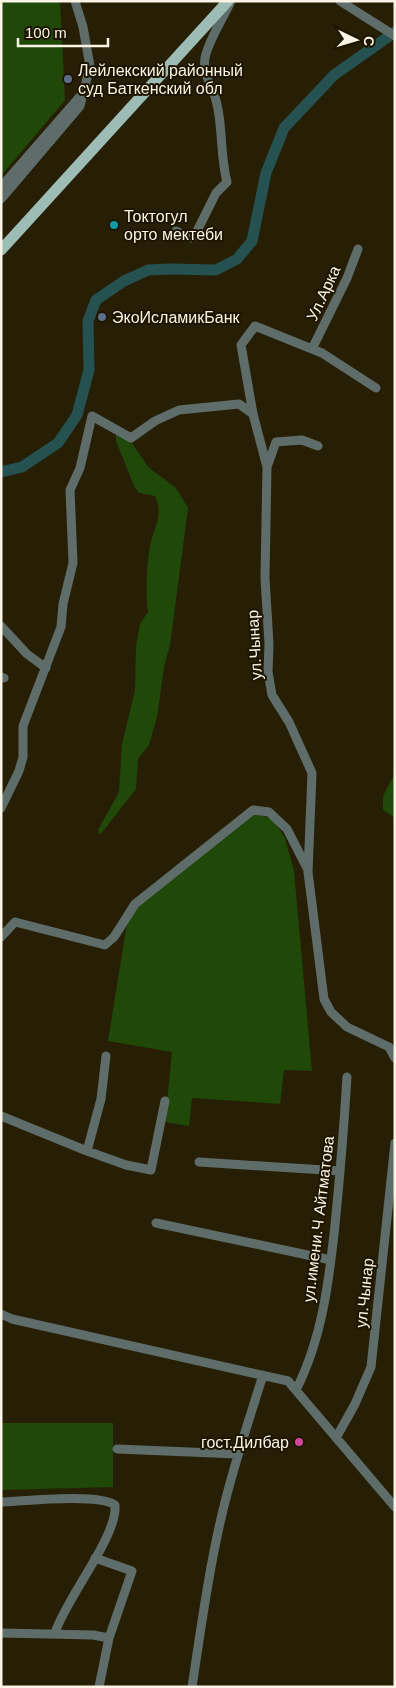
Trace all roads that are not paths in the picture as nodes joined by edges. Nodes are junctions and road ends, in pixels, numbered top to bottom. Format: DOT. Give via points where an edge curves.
graph roads {
  1 [pos="75,1"];
  2 [pos="230,1"];
  3 [pos="340,1"];
  4 [pos="395,36"];
  5 [pos="84,91"];
  6 [pos="1,187"];
  7 [pos="1,199"];
  8 [pos="176,231"];
  9 [pos="358,249"];
  10 [pos="1,250"];
  11 [pos="312,349"];
  12 [pos="376,388"];
  13 [pos="253,414"];
  14 [pos="318,446"];
  15 [pos="267,468"];
  16 [pos="1,626"];
  17 [pos="46,668"];
  18 [pos="1,808"];
  19 [pos="308,872"];
  20 [pos="1,937"];
  21 [pos="106,1056"];
  22 [pos="395,1058"];
  23 [pos="347,1077"];
  24 [pos="165,1101"];
  25 [pos="1,1116"];
  26 [pos="395,1143"];
  27 [pos="87,1151"];
  28 [pos="198,1162"];
  29 [pos="340,1171"];
  30 [pos="156,1224"];
  31 [pos="331,1260"];
  32 [pos="1,1314"];
  33 [pos="263,1375"];
  34 [pos="296,1390"];
  35 [pos="336,1438"];
  36 [pos="117,1449"];
  37 [pos="237,1454"];
  38 [pos="1,1502"];
  39 [pos="395,1507"];
  40 [pos="95,1558"];
  41 [pos="1,1633"];
  42 [pos="55,1633"];
  43 [pos="109,1638"];
  44 [pos="99,1687"];
  45 [pos="192,1687"];
  1 -- 5 [label="street" via="89,54 90,66"];
  2 -- 8 [label="street" via="206,56 204,73 220,120 221,154 227,182 207,208 191,238"];
  2 -- 10 [label="main road"];
  3 -- 4 [label="street"];
  5 -- 6 [label="street"];
  5 -- 7 [label="street" via="80,106"];
  9 -- 11 [label="street, Ул.Арка" via="348,278"];
  11 -- 12 [label="street, ул.Чынар"];
  11 -- 13 [label="street, ул.Чынар" via="255,326 241,345"];
  13 -- 15 [label="street, ул.Чынар"];
  13 -- 17 [label="street" via="239,404 179,410 155,421 131,438 92,416 80,468 70,490 73,563 61,627"];
  14 -- 15 [label="street" via="302,440 276,442"];
  15 -- 19 [label="street, ул.Чынар" via="265,578 268,672 272,696 289,722 312,773"];
  16 -- 17 [label="street" via="27,654"];
  17 -- 18 [label="street" via="23,726 23,757 19,771"];
  19 -- 20 [label="street" via="287,829 270,812 253,810 135,904 106,945 15,922"];
  19 -- 22 [label="street, ул.Чынар" via="324,999 331,1012 347,1027 389,1047"];
  21 -- 27 [label="street" via="101,1099"];
  23 -- 29 [label="street, ул.имени.Ч Айтматова"];
  24 -- 27 [label="street" via="151,1170"];
  25 -- 27 [label="street"];
  26 -- 35 [label="street, ул.Чынар" via="371,1367"];
  28 -- 29 [label="street"];
  29 -- 31 [label="street, ул.имени.Ч Айтматова"];
  30 -- 31 [label="street"];
  31 -- 34 [label="street, ул.имени.Ч Айтматова" via="309,1365"];
  32 -- 33 [label="street"];
  33 -- 34 [label="street" via="288,1381"];
  33 -- 37 [label="street"];
  34 -- 35 [label="street"];
  35 -- 39 [label="street"];
  36 -- 37 [label="street"];
  37 -- 45 [label="street" via="204,1602"];
  38 -- 40 [label="street" via="109,1501 115,1505 116,1515"];
  40 -- 42 [label="street" via="60,1617"];
  40 -- 43 [label="street" via="132,1571"];
  41 -- 42 [label="street"];
  42 -- 43 [label="street"];
  43 -- 44 [label="street"];
}
